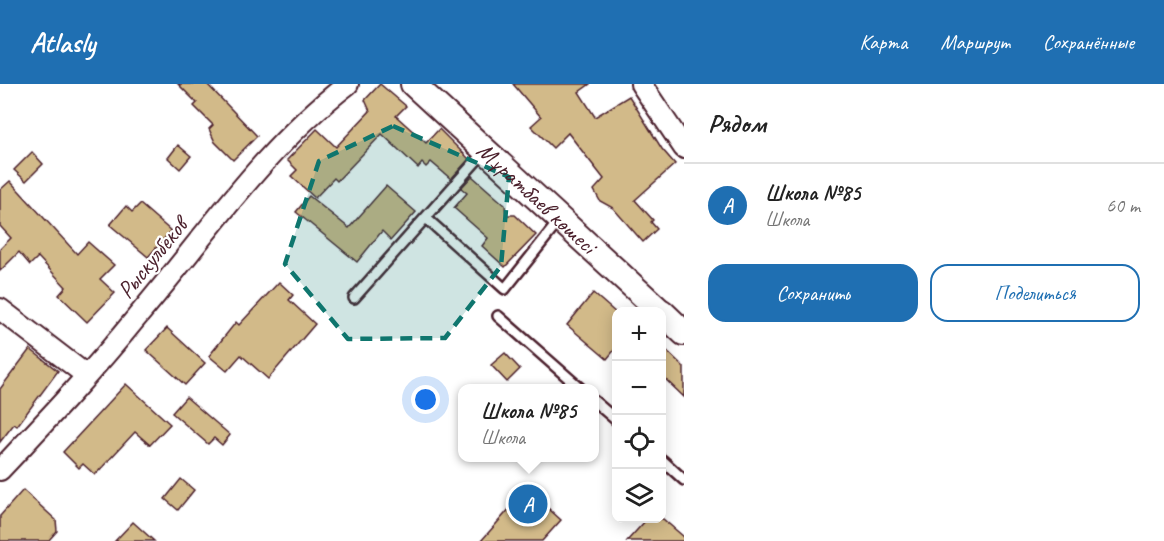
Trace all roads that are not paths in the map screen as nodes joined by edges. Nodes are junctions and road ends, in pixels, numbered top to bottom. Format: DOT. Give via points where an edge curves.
graph roads {
  1 [pos="348,84"];
  2 [pos="412,84"];
  3 [pos="641,84"];
  4 [pos="684,148"];
  5 [pos="485,150"];
  6 [pos="427,219"];
  7 [pos="561,220"];
  8 [pos="354,298"];
  9 [pos="656,307"];
  10 [pos="0,309"];
  11 [pos="498,316"];
  12 [pos="666,317"];
  13 [pos="684,333"];
  14 [pos="87,375"];
  15 [pos="575,384"];
  16 [pos="599,405"];
  17 [pos="612,417"];
  18 [pos="666,464"];
  19 [pos="0,470"];
  20 [pos="684,480"];
  1 -- 14 [label="street, Рыскулбеков" via="226,204"];
  2 -- 5 [label="street, Мұратбаев көшесі"];
  3 -- 4 [label="street"];
  5 -- 6 [label="lane"];
  5 -- 7 [label="street, Мұратбаев көшесі"];
  6 -- 7 [label="lane" via="505,289"];
  6 -- 8 [label="lane"];
  7 -- 9 [label="street, Мұратбаев көшесі"];
  10 -- 14 [label="street"];
  11 -- 15 [label="lane"];
  12 -- 13 [label="street, Мұратбаев көшесі"];
  14 -- 19 [label="street, Рыскулбеков"];
  16 -- 17 [label="lane"];
  18 -- 20 [label="lane"];
}
